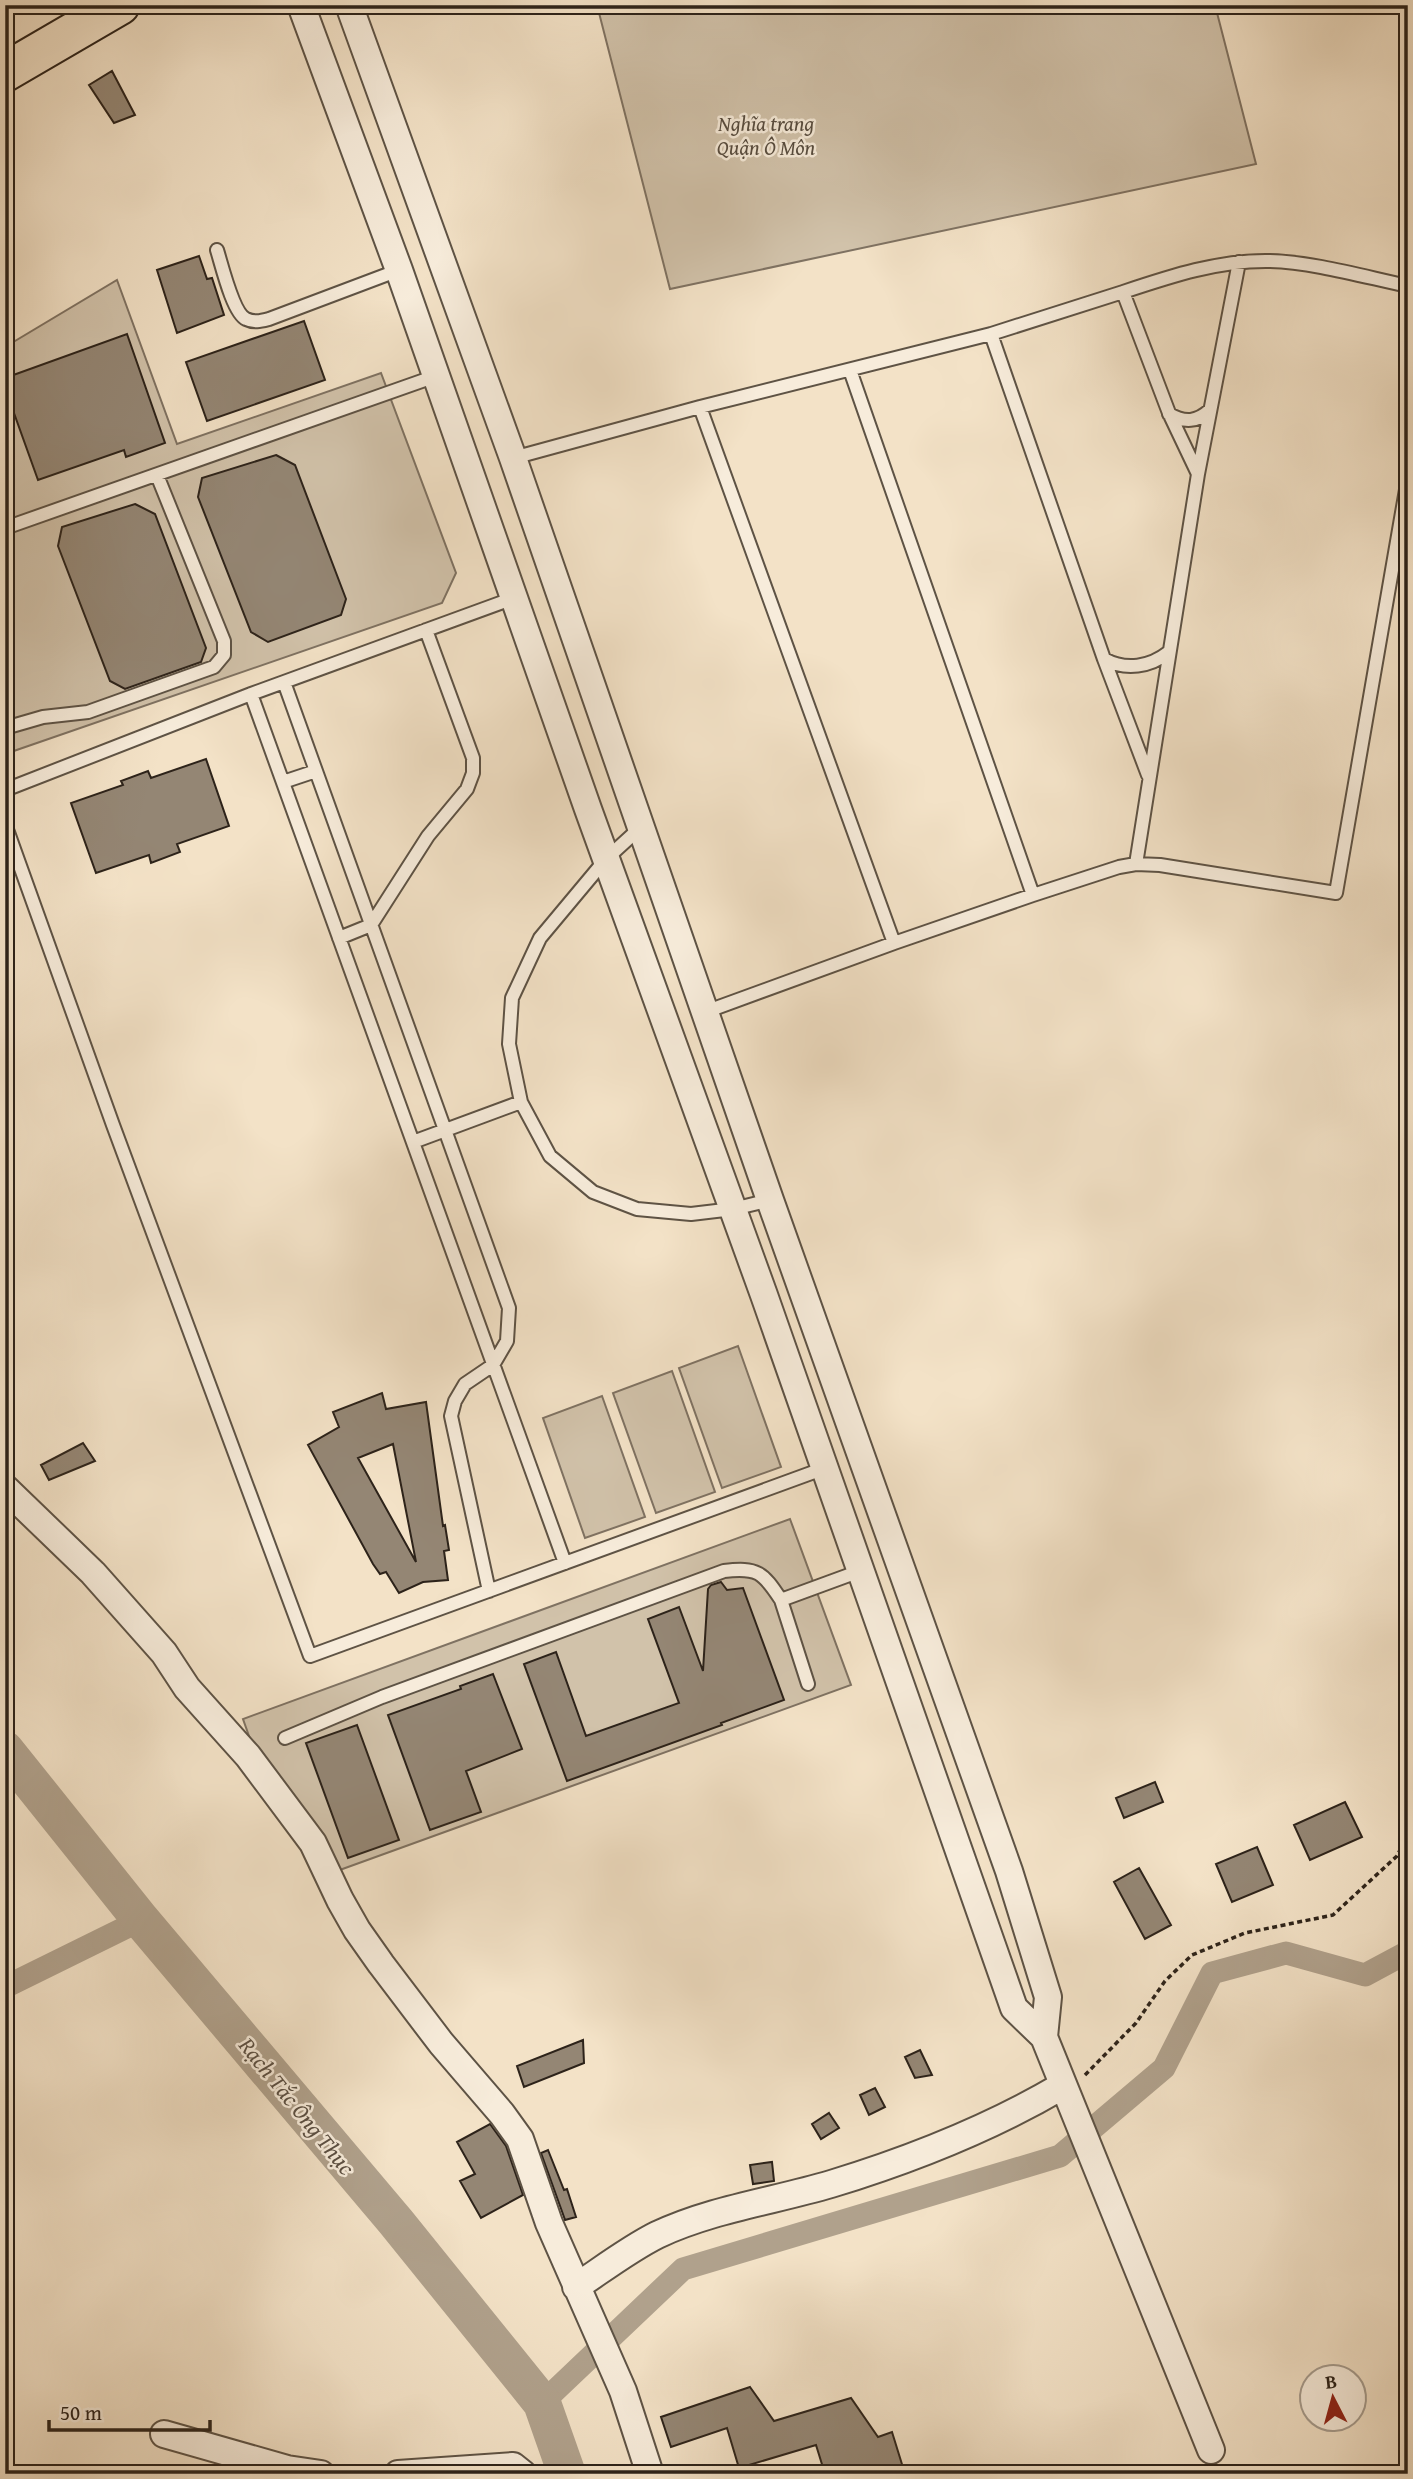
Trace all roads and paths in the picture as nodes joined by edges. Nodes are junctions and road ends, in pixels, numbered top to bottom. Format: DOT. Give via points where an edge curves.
graph roads {
  1 [pos="120,5"];
  2 [pos="301,5"];
  3 [pos="349,5"];
  4 [pos="5,72"];
  5 [pos="398,140"];
  6 [pos="356,155"];
  7 [pos="217,250"];
  8 [pos="1239,262"];
  9 [pos="398,270"];
  10 [pos="1408,286"];
  11 [pos="1123,292"];
  12 [pos="990,334"];
  13 [pos="850,370"];
  14 [pos="436,376"];
  15 [pos="700,407"];
  16 [pos="1210,410"];
  17 [pos="1169,414"];
  18 [pos="513,458"];
  19 [pos="470,473"];
  20 [pos="1198,474"];
  21 [pos="157,475"];
  22 [pos="1408,478"];
  23 [pos="5,528"];
  24 [pos="514,598"];
  25 [pos="426,630"];
  26 [pos="1169,652"];
  27 [pos="1104,659"];
  28 [pos="284,682"];
  29 [pos="251,694"];
  30 [pos="5,729"];
  31 [pos="316,771"];
  32 [pos="1149,776"];
  33 [pos="283,782"];
  34 [pos="6,786"];
  35 [pos="5,824"];
  36 [pos="640,828"];
  37 [pos="606,859"];
  38 [pos="1136,864"];
  39 [pos="1033,895"];
  40 [pos="372,925"];
  41 [pos="339,938"];
  42 [pos="894,943"];
  43 [pos="705,1012"];
  44 [pos="666,1026"];
  45 [pos="521,1102"];
  46 [pos="445,1130"];
  47 [pos="413,1142"];
  48 [pos="770,1200"];
  49 [pos="733,1209"];
  50 [pos="493,1366"];
  51 [pos="825,1468"];
  52 [pos="5,1488"];
  53 [pos="898,1559"];
  54 [pos="565,1563"];
  55 [pos="860,1571"];
  56 [pos="489,1591"];
  57 [pos="781,1600"];
  58 [pos="808,1684"];
  59 [pos="285,1738"];
  60 [pos="1408,1834"];
  61 [pos="1044,2037"];
  62 [pos="1065,2093"];
  63 [pos="579,2292"];
  64 [pos="164,2434"];
  65 [pos="1211,2450"];
  66 [pos="321,2474"];
  67 [pos="398,2474"];
  68 [pos="523,2474"];
  69 [pos="650,2474"];
  1 -- 4 [label="highway"];
  2 -- 6 [label="street"];
  3 -- 5 [label="street"];
  5 -- 6 [label="street"];
  5 -- 18 [label="street"];
  6 -- 9 [label="street"];
  7 -- 9 [label="lane" via="237,310 255,322"];
  8 -- 10 [label="lane" via="1292,263"];
  8 -- 11 [label="lane"];
  8 -- 16 [label="lane"];
  9 -- 14 [label="street"];
  11 -- 12 [label="lane"];
  11 -- 17 [label="lane"];
  12 -- 13 [label="lane"];
  12 -- 27 [label="lane"];
  13 -- 15 [label="lane"];
  13 -- 39 [label="lane"];
  14 -- 19 [label="street"];
  14 -- 21 [label="lane"];
  15 -- 18 [label="lane"];
  15 -- 42 [label="lane"];
  16 -- 17 [label="lane" via="1202,418 1184,421"];
  16 -- 20 [label="lane"];
  17 -- 20 [label="lane"];
  18 -- 19 [label="street"];
  18 -- 36 [label="street"];
  19 -- 24 [label="street"];
  20 -- 26 [label="lane"];
  21 -- 23 [label="lane"];
  21 -- 30 [label="lane" via="224,641 224,655 214,667 88,712 43,717"];
  22 -- 38 [label="lane" via="1336,893"];
  24 -- 25 [label="lane"];
  24 -- 37 [label="street"];
  25 -- 28 [label="lane"];
  25 -- 40 [label="lane" via="472,758 473,773 467,789 428,836"];
  26 -- 27 [label="lane" via="1138,666"];
  26 -- 32 [label="lane"];
  27 -- 32 [label="lane"];
  28 -- 29 [label="lane"];
  28 -- 31 [label="lane"];
  29 -- 33 [label="lane"];
  29 -- 34 [label="lane"];
  31 -- 33 [label="lane"];
  31 -- 40 [label="lane"];
  32 -- 38 [label="lane"];
  33 -- 41 [label="lane"];
  35 -- 56 [label="lane" via="310,1656"];
  36 -- 37 [label="lane"];
  36 -- 43 [label="street"];
  37 -- 44 [label="street"];
  37 -- 45 [label="lane" via="540,938 512,998 509,1044"];
  38 -- 39 [label="lane"];
  39 -- 42 [label="lane"];
  40 -- 41 [label="lane"];
  40 -- 46 [label="lane"];
  41 -- 47 [label="lane"];
  42 -- 43 [label="lane"];
  43 -- 44 [label="street"];
  43 -- 48 [label="street"];
  44 -- 49 [label="street"];
  45 -- 46 [label="lane"];
  45 -- 49 [label="lane" via="550,1156 593,1192 637,1209 691,1214"];
  46 -- 47 [label="lane"];
  46 -- 50 [label="lane" via="509,1308 507,1341"];
  47 -- 50 [label="lane"];
  48 -- 49 [label="lane"];
  48 -- 53 [label="street"];
  49 -- 51 [label="street"];
  50 -- 54 [label="lane"];
  50 -- 56 [label="lane" via="465,1384 451,1416"];
  51 -- 54 [label="lane"];
  51 -- 55 [label="street"];
  52 -- 63 [label="street" via="145,1630 187,1688 297,1819 357,1930 520,2139"];
  53 -- 55 [label="street"];
  53 -- 61 [label="street" via="1048,1997"];
  54 -- 56 [label="lane"];
  55 -- 57 [label="lane"];
  55 -- 61 [label="street" via="1014,2008"];
  57 -- 58 [label="lane"];
  57 -- 59 [label="lane" via="761,1575 747,1568 724,1571 382,1697"];
  60 -- 62 [label="path" via="1397,1856 1333,1915 1245,1933 1192,1955 1165,1980 1096,2066"];
  61 -- 62 [label="street"];
  62 -- 63 [label="street" via="949,2143 831,2184 702,2217 658,2235 627,2252"];
  62 -- 65 [label="street"];
  63 -- 69 [label="street" via="623,2391"];
  64 -- 66 [label="street" via="275,2466"];
  67 -- 68 [label="street" via="513,2466"];
}
